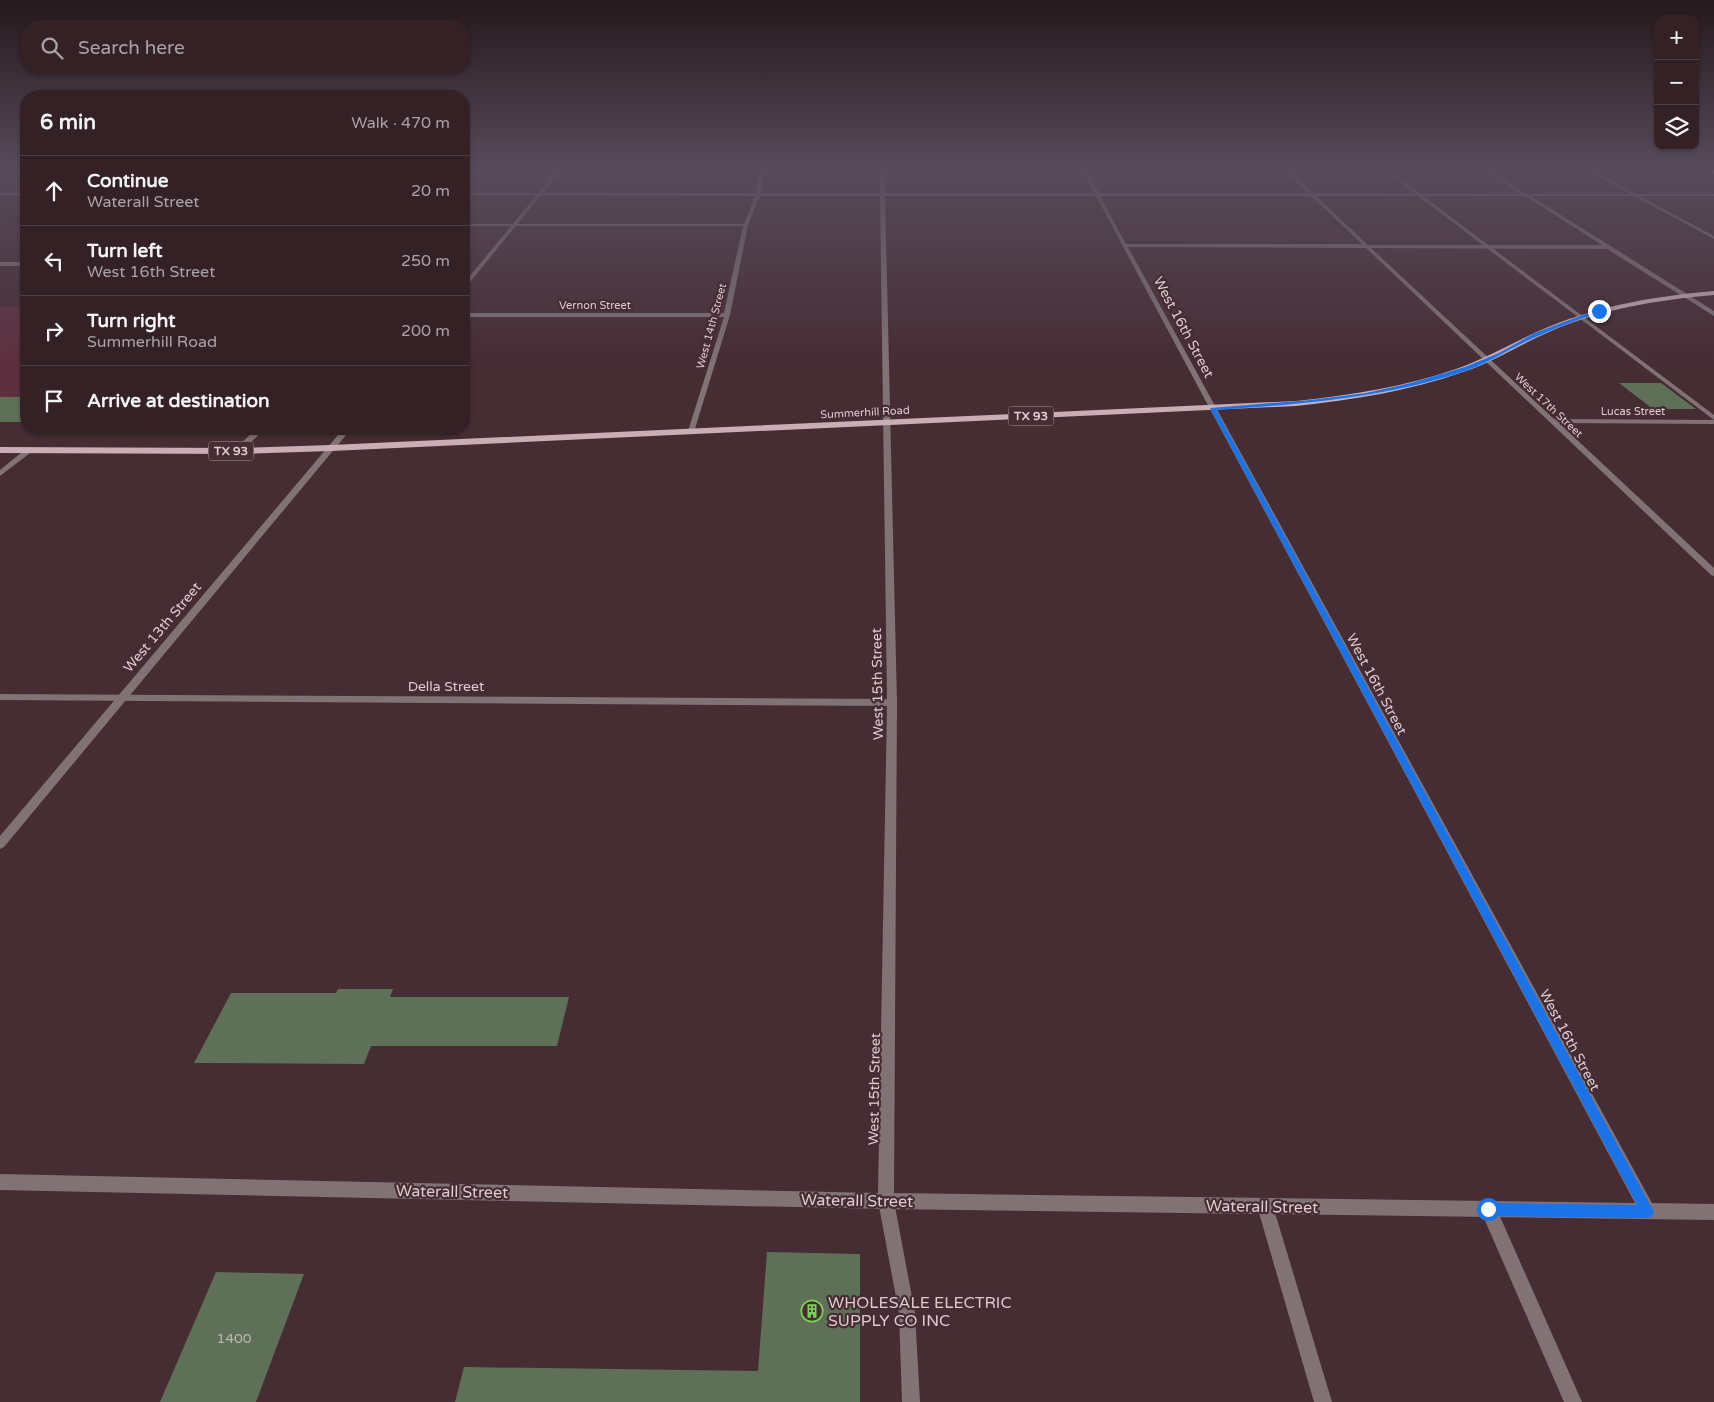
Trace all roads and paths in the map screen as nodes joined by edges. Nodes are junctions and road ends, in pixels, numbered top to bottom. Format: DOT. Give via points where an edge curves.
graph roads {
  1 [pos="507,233"];
  2 [pos="744,233"];
  3 [pos="883,233"];
  4 [pos="1118,233"];
  5 [pos="1354,233"];
  6 [pos="1469,233"];
  7 [pos="1586,233"];
  8 [pos="1124,245"];
  9 [pos="1367,246"];
  10 [pos="1487,247"];
  11 [pos="1607,247"];
  12 [pos="0,264"];
  13 [pos="20,264"];
  14 [pos="470,279"];
  15 [pos="1714,293"];
  16 [pos="1685,296"];
  17 [pos="1714,314"];
  18 [pos="470,315"];
  19 [pos="727,315"];
  20 [pos="1580,317"];
  21 [pos="1486,360"];
  22 [pos="1212,408"];
  23 [pos="1714,420"];
  24 [pos="1553,421"];
  25 [pos="885,423"];
  26 [pos="692,431"];
  27 [pos="254,435"];
  28 [pos="342,435"];
  29 [pos="331,448"];
  30 [pos="0,450"];
  31 [pos="30,450"];
  32 [pos="238,451"];
  33 [pos="0,474"];
  34 [pos="1714,573"];
  35 [pos="0,697"];
  36 [pos="120,698"];
  37 [pos="892,703"];
  38 [pos="0,844"];
  39 [pos="0,1182"];
  40 [pos="886,1200"];
  41 [pos="1265,1206"];
  42 [pos="1488,1209"];
  43 [pos="1648,1212"];
  44 [pos="1714,1212"];
  45 [pos="911,1402"];
  46 [pos="1323,1402"];
  47 [pos="1574,1402"];
  1 -- 14 [label="street"];
  2 -- 19 [label="street, West 14th Street"];
  3 -- 25 [label="street, West 15th Street"];
  4 -- 8 [label="street, West 16th Street"];
  5 -- 9 [label="street, West 17th Street"];
  6 -- 10 [label="street"];
  7 -- 11 [label="street"];
  8 -- 9 [label="street"];
  8 -- 22 [label="street, West 16th Street"];
  9 -- 10 [label="street"];
  9 -- 21 [label="street, West 17th Street"];
  10 -- 11 [label="street"];
  10 -- 20 [label="street"];
  11 -- 16 [label="street"];
  12 -- 13 [label="street"];
  15 -- 16 [label="main road, Summerhill Road / TX 93"];
  16 -- 17 [label="street"];
  16 -- 20 [label="main road, Summerhill Road / TX 93" via="1616,307"];
  18 -- 19 [label="street, Vernon Street"];
  19 -- 26 [label="street, West 14th Street"];
  20 -- 21 [label="main road, Summerhill Road / TX 93" via="1536,334"];
  20 -- 23 [label="street"];
  21 -- 22 [label="main road, Summerhill Road / TX 93" via="1433,379 1366,394 1311,402"];
  21 -- 24 [label="street, West 17th Street"];
  22 -- 25 [label="main road, Summerhill Road / TX 93"];
  22 -- 43 [label="street, West 16th Street"];
  23 -- 24 [label="street, Lucas Street"];
  24 -- 34 [label="street, West 17th Street"];
  25 -- 26 [label="main road, Summerhill Road / TX 93"];
  25 -- 37 [label="street, West 15th Street"];
  26 -- 29 [label="main road, Summerhill Road / TX 93"];
  27 -- 32 [label="street"];
  28 -- 29 [label="street, West 13th Street"];
  29 -- 32 [label="main road, Summerhill Road / TX 93"];
  29 -- 36 [label="street, West 13th Street"];
  30 -- 31 [label="main road, Summerhill Road / TX 93"];
  31 -- 32 [label="main road, Summerhill Road / TX 93"];
  31 -- 33 [label="street"];
  35 -- 36 [label="street, Della Street"];
  36 -- 37 [label="street, Della Street"];
  36 -- 38 [label="street, West 13th Street"];
  37 -- 40 [label="street, West 15th Street"];
  39 -- 40 [label="street, Waterall Street"];
  40 -- 41 [label="street, Waterall Street"];
  40 -- 45 [label="street, West 15th Street" via="907,1313"];
  41 -- 42 [label="street, Waterall Street"];
  41 -- 46 [label="street"];
  42 -- 43 [label="street, Waterall Street"];
  42 -- 47 [label="street"];
  43 -- 44 [label="street, Waterall Street"];
}
